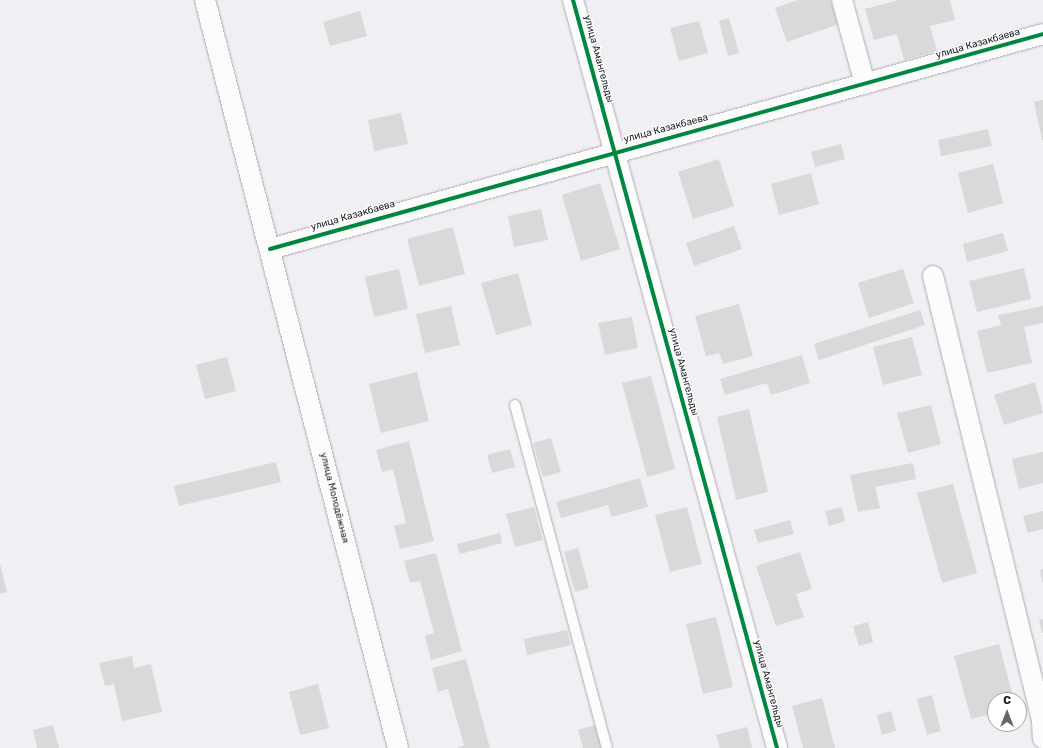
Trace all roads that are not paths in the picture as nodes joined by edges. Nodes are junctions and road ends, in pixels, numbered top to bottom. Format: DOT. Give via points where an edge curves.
graph roads {
  1 [pos="205,0"];
  2 [pos="573,0"];
  3 [pos="842,0"];
  4 [pos="1043,34"];
  5 [pos="865,84"];
  6 [pos="614,151"];
  7 [pos="270,248"];
  8 [pos="932,276"];
  9 [pos="514,405"];
  10 [pos="1043,738"];
  11 [pos="398,748"];
  12 [pos="607,748"];
  13 [pos="777,748"];
  1 -- 7 [label="street, улица Молодёжная"];
  2 -- 6 [label="street, улица Амангельды"];
  3 -- 5 [label="street"];
  4 -- 5 [label="street, улица Казакбаева"];
  5 -- 6 [label="street, улица Казакбаева"];
  6 -- 7 [label="street, улица Казакбаева"];
  6 -- 13 [label="street, улица Амангельды"];
  7 -- 11 [label="street, улица Молодёжная"];
  8 -- 10 [label="street" via="1042,721"];
  9 -- 12 [label="lane"];
}
